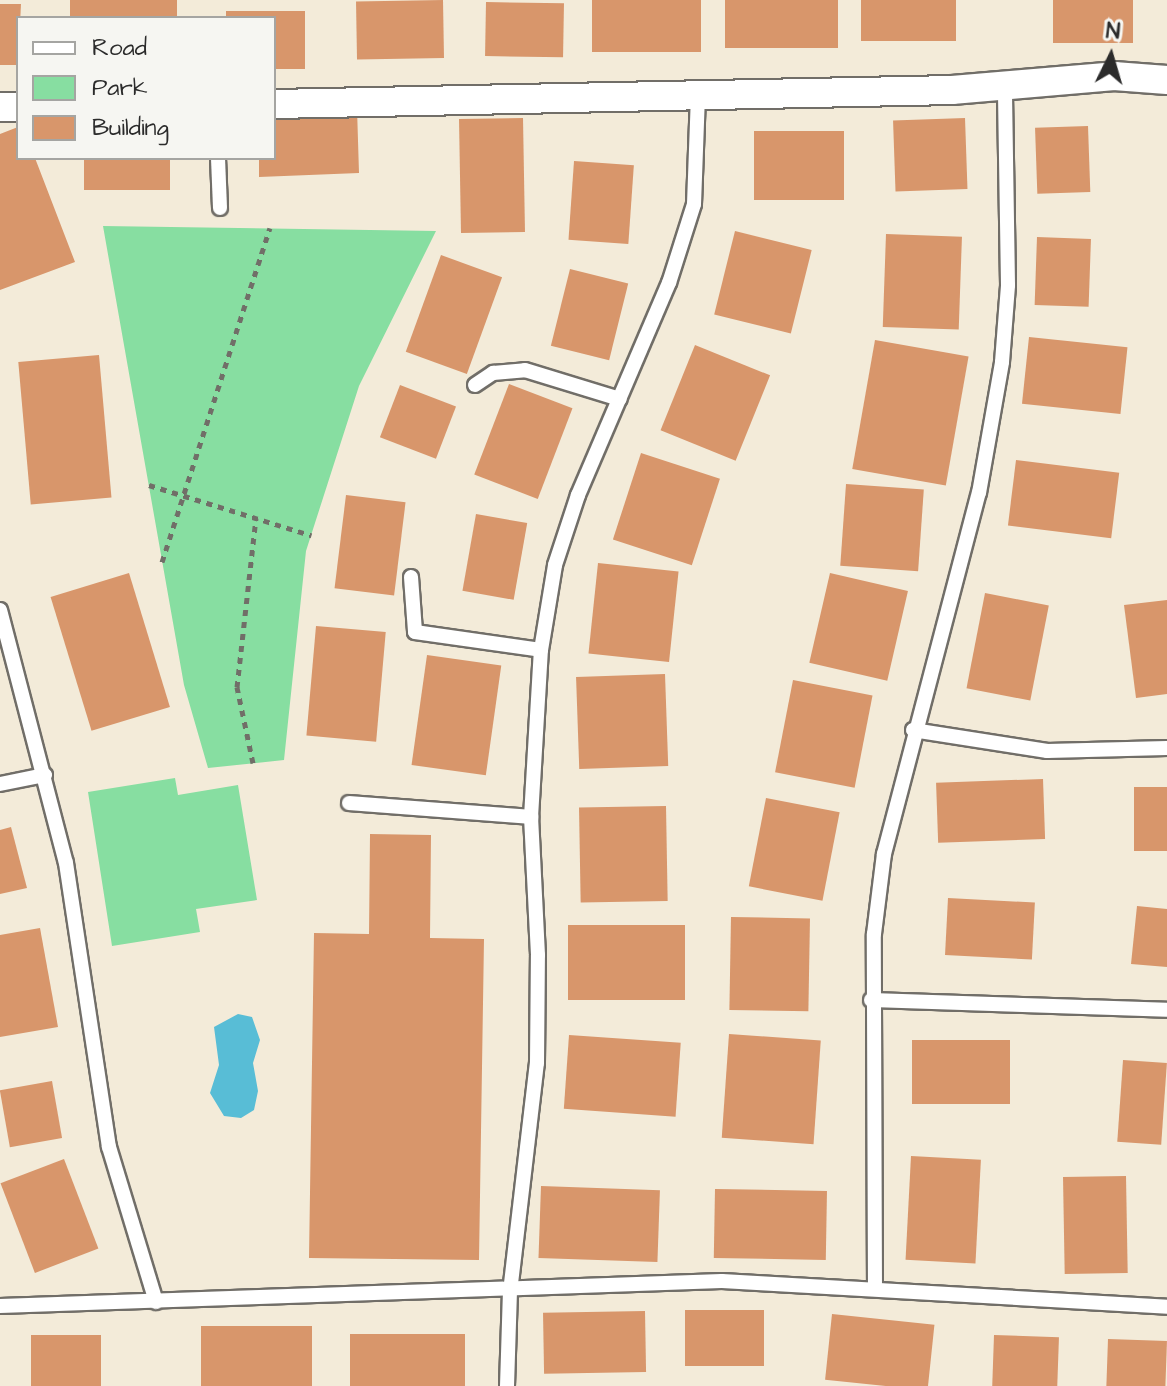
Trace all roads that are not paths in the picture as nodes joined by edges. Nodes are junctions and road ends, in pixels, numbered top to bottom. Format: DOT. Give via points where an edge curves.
graph roads {
  1 [pos="1167,80"];
  2 [pos="1005,87"];
  3 [pos="698,94"];
  4 [pos="276,104"];
  5 [pos="218,160"];
  6 [pos="220,208"];
  7 [pos="475,385"];
  8 [pos="620,399"];
  9 [pos="411,577"];
  10 [pos="0,610"];
  11 [pos="541,650"];
  12 [pos="913,730"];
  13 [pos="1167,748"];
  14 [pos="45,775"];
  15 [pos="0,784"];
  16 [pos="349,803"];
  17 [pos="531,817"];
  18 [pos="871,1000"];
  19 [pos="1167,1010"];
  20 [pos="875,1289"];
  21 [pos="510,1292"];
  22 [pos="156,1302"];
  23 [pos="0,1306"];
  24 [pos="1167,1307"];
  25 [pos="507,1386"];
  1 -- 2 [label="street" via="1114,76"];
  2 -- 3 [label="street"];
  2 -- 12 [label="lane" via="1008,285 1002,362 979,493"];
  3 -- 4 [label="street"];
  3 -- 8 [label="lane" via="694,204 669,283"];
  5 -- 6 [label="lane"];
  7 -- 8 [label="lane" via="493,373 525,370"];
  8 -- 11 [label="lane" via="578,495 555,565"];
  9 -- 11 [label="lane" via="415,632"];
  10 -- 14 [label="lane"];
  11 -- 17 [label="lane"];
  12 -- 13 [label="lane" via="1047,751"];
  12 -- 18 [label="lane" via="884,854"];
  14 -- 15 [label="lane"];
  14 -- 22 [label="lane" via="66,863 109,1147"];
  16 -- 17 [label="lane"];
  17 -- 21 [label="lane" via="537,1063"];
  18 -- 19 [label="lane"];
  18 -- 20 [label="lane"];
  20 -- 21 [label="lane" via="722,1281"];
  20 -- 24 [label="lane"];
  21 -- 22 [label="lane"];
  21 -- 25 [label="lane"];
  22 -- 23 [label="lane"];
}
